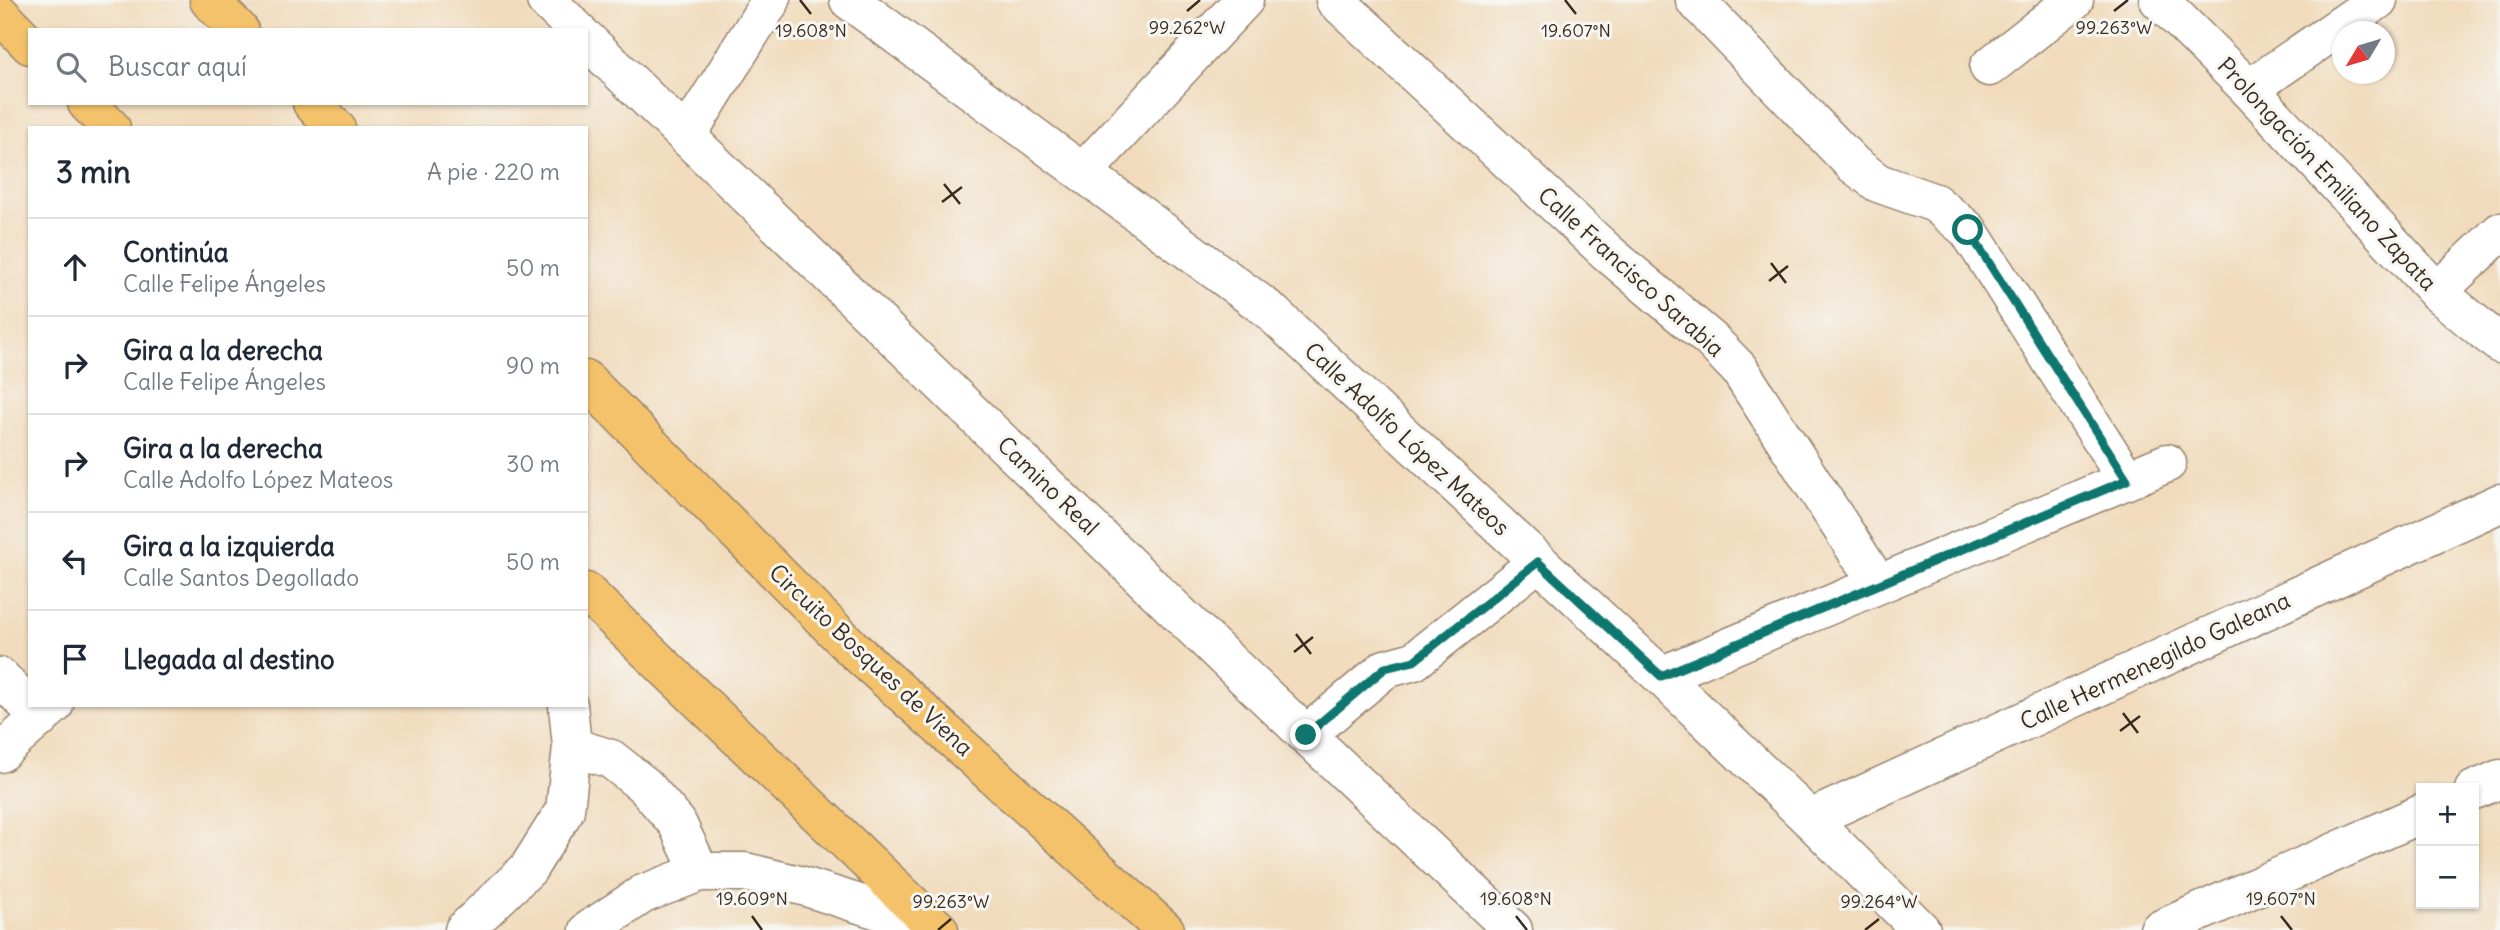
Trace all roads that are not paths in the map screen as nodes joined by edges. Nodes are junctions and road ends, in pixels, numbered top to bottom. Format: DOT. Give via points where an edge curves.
graph roads {
  1 [pos="209,0"];
  2 [pos="546,0"];
  3 [pos="771,0"];
  4 [pos="849,0"];
  5 [pos="1244,0"];
  6 [pos="1335,0"];
  7 [pos="1695,0"];
  8 [pos="2074,0"];
  9 [pos="2159,0"];
  10 [pos="2378,0"];
  11 [pos="0,14"];
  12 [pos="237,28"];
  13 [pos="575,28"];
  14 [pos="588,41"];
  15 [pos="28,43"];
  16 [pos="1989,67"];
  17 [pos="2249,89"];
  18 [pos="89,105"];
  19 [pos="314,105"];
  20 [pos="109,126"];
  21 [pos="334,126"];
  22 [pos="687,135"];
  23 [pos="1083,172"];
  24 [pos="2500,232"];
  25 [pos="2437,292"];
  26 [pos="2500,344"];
  27 [pos="588,382"];
  28 [pos="2166,463"];
  29 [pos="2127,480"];
  30 [pos="2500,503"];
  31 [pos="1538,562"];
  32 [pos="1878,584"];
  33 [pos="588,594"];
  34 [pos="1661,676"];
  35 [pos="0,677"];
  36 [pos="28,698"];
  37 [pos="568,707"];
  38 [pos="47,712"];
  39 [pos="1306,735"];
  40 [pos="572,747"];
  41 [pos="0,753"];
  42 [pos="2500,779"];
  43 [pos="2479,788"];
  44 [pos="2416,816"];
  45 [pos="1811,819"];
  46 [pos="700,872"];
  47 [pos="464,930"];
  48 [pos="589,930"];
  49 [pos="939,930"];
  50 [pos="1165,930"];
  51 [pos="1513,930"];
  52 [pos="1921,930"];
  53 [pos="2159,930"];
  1 -- 12 [label="main road"];
  2 -- 13 [label="street"];
  3 -- 22 [label="street"];
  4 -- 23 [label="street, Calle Adolfo López Mateos"];
  5 -- 23 [label="street"];
  6 -- 32 [label="street, Calle Francisco Sarabia" via="1739,369"];
  7 -- 29 [label="street" via="1853,164 1878,183 1935,203 1968,230"];
  8 -- 16 [label="street"];
  9 -- 17 [label="street, Prolongación Emiliano Zapata"];
  10 -- 17 [label="street"];
  11 -- 15 [label="main road"];
  14 -- 22 [label="street, Camino Real"];
  17 -- 25 [label="street, Prolongación Emiliano Zapata"];
  18 -- 20 [label="main road"];
  19 -- 21 [label="main road"];
  22 -- 39 [label="street, Camino Real"];
  23 -- 31 [label="street, Calle Adolfo López Mateos" via="1269,310"];
  24 -- 25 [label="street"];
  25 -- 26 [label="street, Prolongación Emiliano Zapata"];
  27 -- 50 [label="main road, Circuito Bosques de Viena" via="854,650"];
  28 -- 29 [label="street"];
  29 -- 32 [label="street"];
  30 -- 45 [label="street, Calle Hermenegildo Galeana"];
  31 -- 34 [label="street, Calle Adolfo López Mateos"];
  31 -- 39 [label="street" via="1414,661 1385,668"];
  32 -- 34 [label="street"];
  33 -- 49 [label="main road"];
  34 -- 45 [label="street, Calle Adolfo López Mateos"];
  35 -- 36 [label="street"];
  37 -- 40 [label="street"];
  38 -- 41 [label="street"];
  39 -- 51 [label="street, Camino Real"];
  40 -- 46 [label="street" via="611,759 645,786 677,823"];
  40 -- 47 [label="street" via="565,810 528,869"];
  42 -- 43 [label="street"];
  44 -- 53 [label="street"];
  45 -- 52 [label="street, Calle Adolfo López Mateos"];
  46 -- 48 [label="street" via="643,894"];
  46 -- 49 [label="street" via="746,872"];
}
